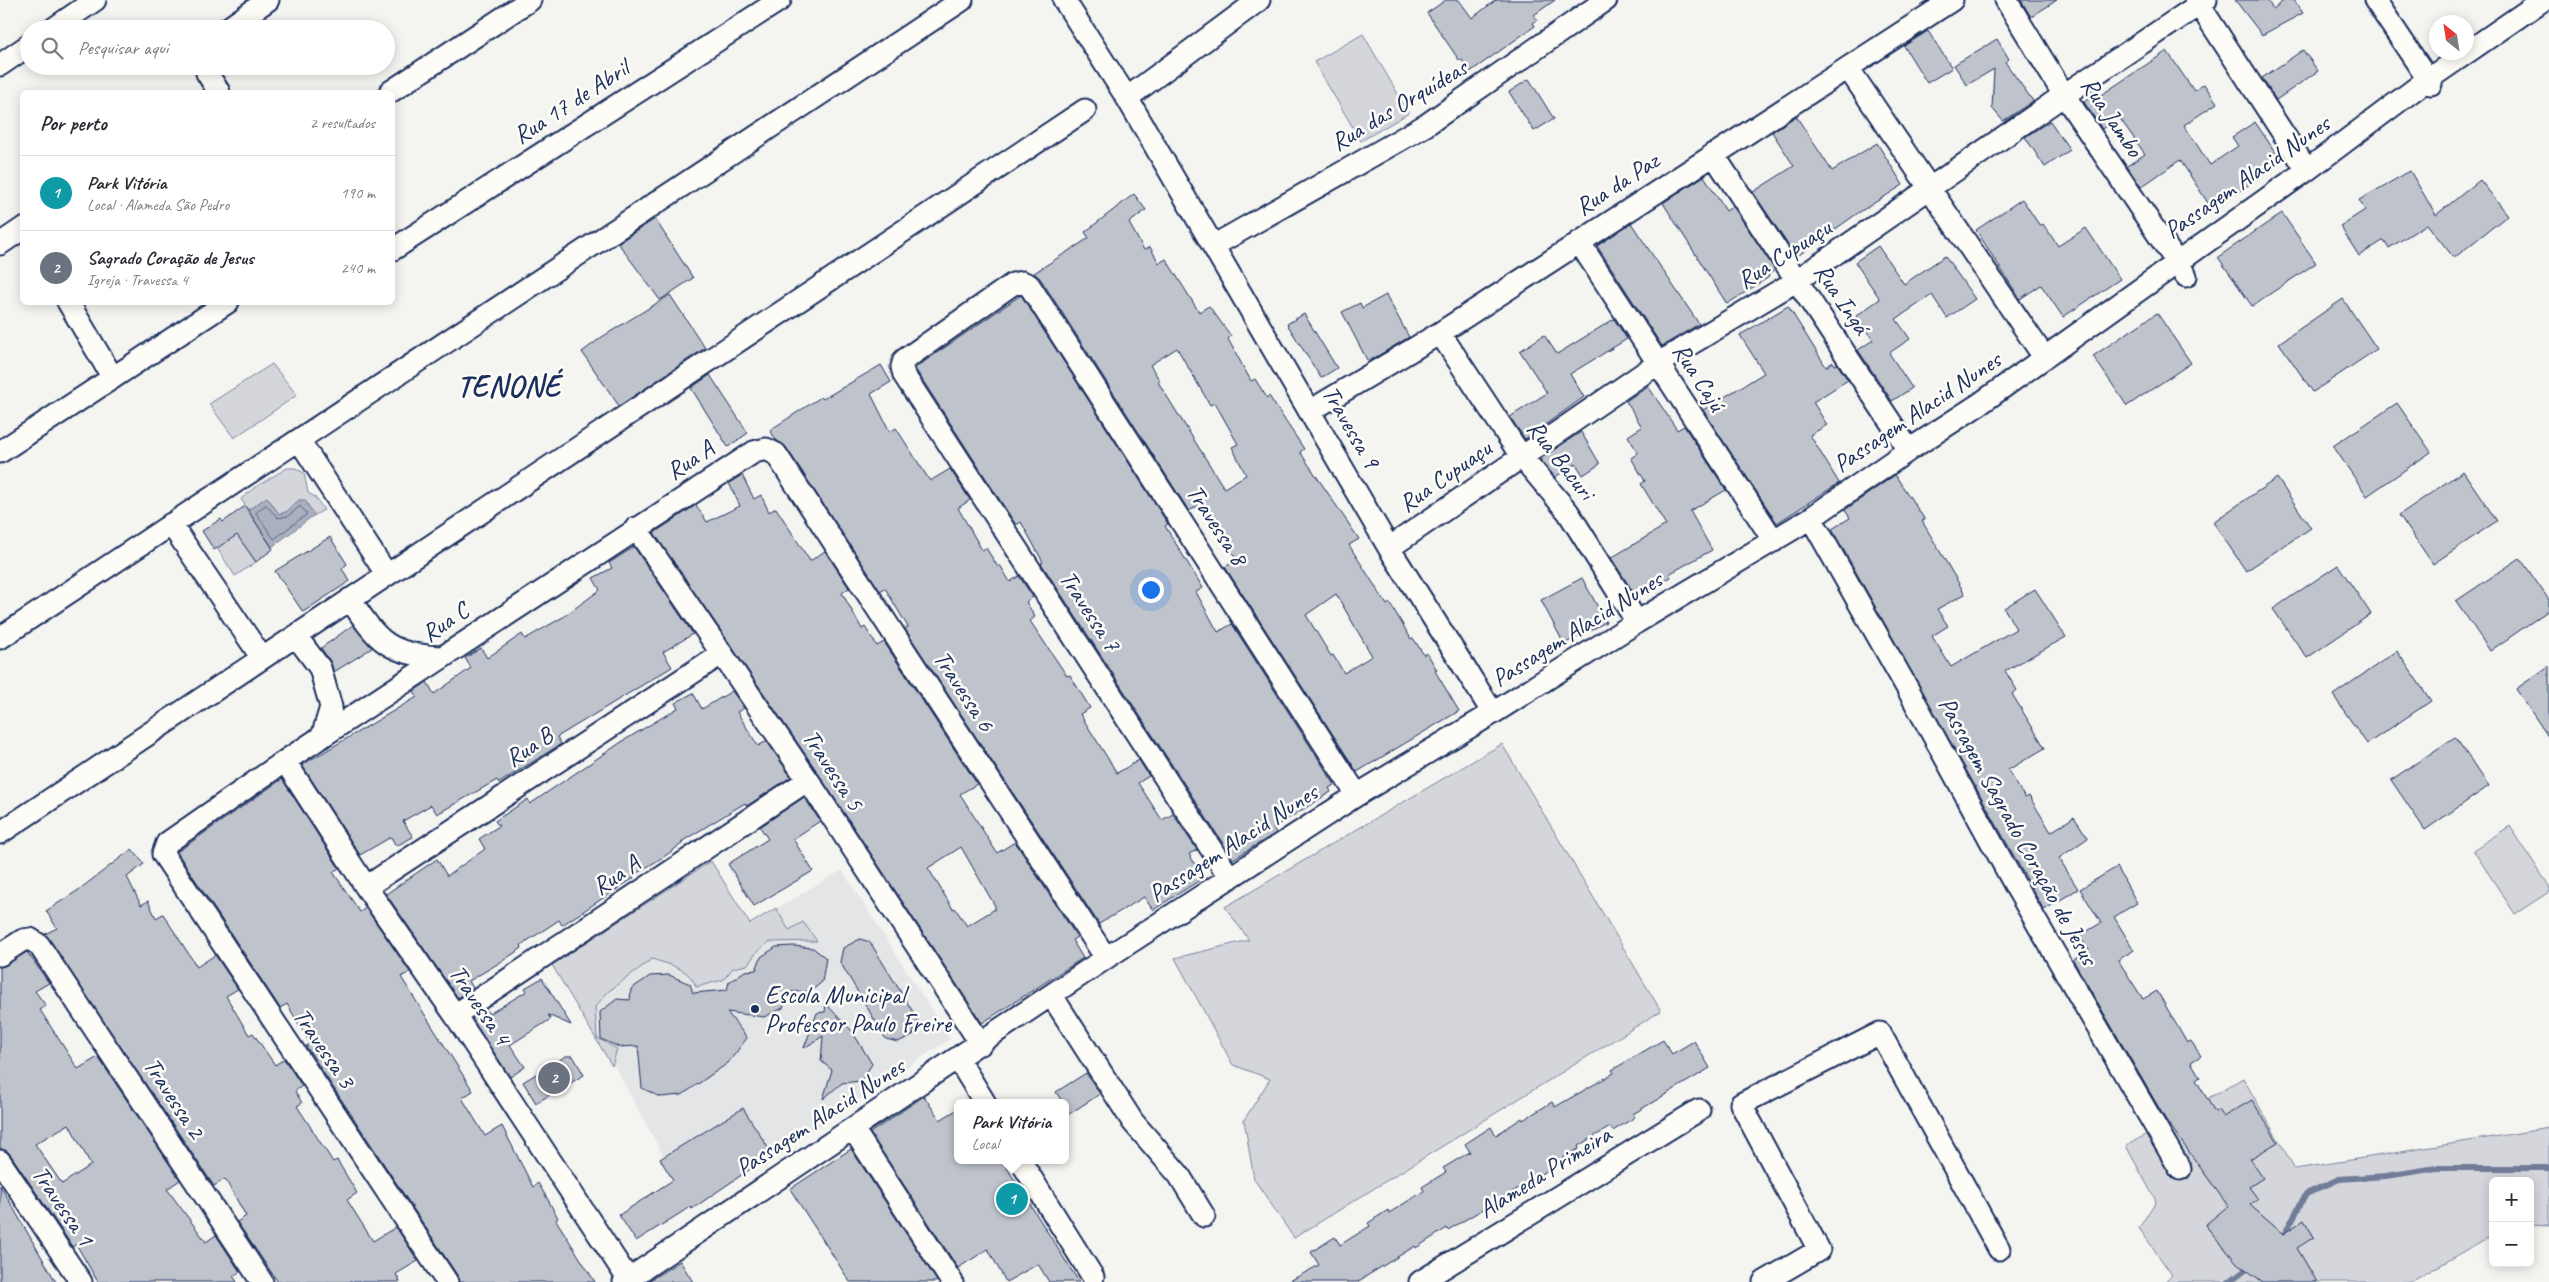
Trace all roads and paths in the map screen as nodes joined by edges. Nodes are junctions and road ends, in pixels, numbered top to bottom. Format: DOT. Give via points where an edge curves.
graph roads {
  1 [pos="95,0"];
  2 [pos="268,0"];
  3 [pos="530,0"];
  4 [pos="780,0"];
  5 [pos="962,0"];
  6 [pos="1064,0"];
  7 [pos="1259,0"];
  8 [pos="1606,0"];
  9 [pos="1952,0"];
  10 [pos="2006,0"];
  11 [pos="2375,0"];
  12 [pos="2543,0"];
  13 [pos="2200,2"];
  14 [pos="66,20"];
  15 [pos="240,20"];
  16 [pos="20,52"];
  17 [pos="0,65"];
  18 [pos="1848,68"];
  19 [pos="209,75"];
  20 [pos="2429,82"];
  21 [pos="218,90"];
  22 [pos="393,90"];
  23 [pos="2064,95"];
  24 [pos="1127,98"];
  25 [pos="1085,110"];
  26 [pos="1713,154"];
  27 [pos="2307,170"];
  28 [pos="1930,189"];
  29 [pos="20,231"];
  30 [pos="1579,242"];
  31 [pos="0,244"];
  32 [pos="1214,246"];
  33 [pos="395,248"];
  34 [pos="2181,269"];
  35 [pos="1796,281"];
  36 [pos="1029,285"];
  37 [pos="70,305"];
  38 [pos="222,305"];
  39 [pos="1440,333"];
  40 [pos="2044,357"];
  41 [pos="1657,364"];
  42 [pos="113,378"];
  43 [pos="1310,411"];
  44 [pos="299,440"];
  45 [pos="1909,450"];
  46 [pos="0,452"];
  47 [pos="776,454"];
  48 [pos="1520,456"];
  49 [pos="1811,518"];
  50 [pos="171,524"];
  51 [pos="636,528"];
  52 [pos="1774,541"];
  53 [pos="1389,548"];
  54 [pos="386,575"];
  55 [pos="350,600"];
  56 [pos="1637,622"];
  57 [pos="296,636"];
  58 [pos="0,638"];
  59 [pos="721,654"];
  60 [pos="442,657"];
  61 [pos="262,658"];
  62 [pos="1493,713"];
  63 [pos="322,737"];
  64 [pos="285,761"];
  65 [pos="808,780"];
  66 [pos="1358,795"];
  67 [pos="0,833"];
  68 [pos="167,843"];
  69 [pos="1230,878"];
  70 [pos="366,887"];
  71 [pos="0,954"];
  72 [pos="1106,958"];
  73 [pos="1052,996"];
  74 [pos="455,1015"];
  75 [pos="981,1044"];
  76 [pos="958,1060"];
  77 [pos="982,1099"];
  78 [pos="1699,1110"];
  79 [pos="853,1129"];
  80 [pos="0,1161"];
  81 [pos="1022,1164"];
  82 [pos="2180,1168"];
  83 [pos="1204,1216"];
  84 [pos="1999,1249"];
  85 [pos="1093,1277"];
  86 [pos="626,1281"];
  87 [pos="81,1282"];
  88 [pos="262,1282"];
  89 [pos="446,1282"];
  90 [pos="952,1282"];
  91 [pos="1420,1282"];
  92 [pos="1764,1282"];
  1 -- 14 [label="street"];
  2 -- 15 [label="street"];
  3 -- 22 [label="street"];
  4 -- 33 [label="street, Rua 17 de Abril"];
  5 -- 44 [label="street"];
  6 -- 24 [label="street, Travessa 9"];
  7 -- 24 [label="street"];
  8 -- 32 [label="street, Rua das Orquídeas" via="1426,125"];
  9 -- 18 [label="street, Rua da Paz"];
  10 -- 23 [label="street, Rua Jambo"];
  11 -- 20 [label="street"];
  12 -- 20 [label="street, Passagem Alacid Nunes"];
  13 -- 23 [label="street, Rua Cupuaçu"];
  13 -- 27 [label="street"];
  16 -- 17 [label="street"];
  18 -- 26 [label="street, Rua da Paz"];
  18 -- 28 [label="street"];
  19 -- 21 [label="street"];
  20 -- 27 [label="street, Passagem Alacid Nunes"];
  23 -- 28 [label="street, Rua Cupuaçu"];
  23 -- 34 [label="street, Rua Jambo"];
  24 -- 32 [label="street, Travessa 9"];
  25 -- 54 [label="street"];
  26 -- 30 [label="street, Rua da Paz"];
  26 -- 35 [label="street, Rua Ingá"];
  27 -- 34 [label="street, Passagem Alacid Nunes"];
  28 -- 35 [label="street, Rua Cupuaçu"];
  28 -- 40 [label="street"];
  29 -- 31 [label="street"];
  30 -- 39 [label="street, Rua da Paz"];
  30 -- 41 [label="street, Rua Cajú"];
  32 -- 43 [label="street, Travessa 9"];
  34 -- 40 [label="street, Passagem Alacid Nunes"];
  35 -- 41 [label="street, Rua Cupuaçu"];
  35 -- 45 [label="street, Rua Ingá"];
  36 -- 66 [label="street, Travessa 8"];
  36 -- 69 [label="street, Travessa 7" via="1022,282 1012,284 904,360 904,375"];
  37 -- 42 [label="street"];
  38 -- 42 [label="street"];
  39 -- 43 [label="street, Rua da Paz"];
  39 -- 48 [label="street, Rua Bacuri"];
  40 -- 45 [label="street, Passagem Alacid Nunes"];
  41 -- 48 [label="street, Rua Cupuaçu"];
  41 -- 52 [label="street, Rua Cajú"];
  42 -- 46 [label="street"];
  43 -- 53 [label="street, Travessa 9"];
  44 -- 50 [label="street"];
  44 -- 54 [label="street"];
  45 -- 49 [label="street, Passagem Alacid Nunes"];
  47 -- 51 [label="street, Rua A" via="766,449 754,452"];
  47 -- 72 [label="street, Travessa 6"];
  48 -- 53 [label="street, Rua Cupuaçu"];
  48 -- 56 [label="street, Rua Bacuri" via="1568,512"];
  49 -- 52 [label="street, Passagem Alacid Nunes"];
  49 -- 82 [label="street, Passagem Sagrado Coração de Jesus" via="2016,887"];
  50 -- 58 [label="street"];
  50 -- 61 [label="street"];
  51 -- 59 [label="street, Travessa 5"];
  51 -- 60 [label="street, Rua C"];
  52 -- 56 [label="street, Passagem Alacid Nunes"];
  53 -- 62 [label="street, Travessa 9"];
  54 -- 55 [label="street"];
  55 -- 57 [label="street"];
  55 -- 60 [label="street" via="373,634 385,644 412,655"];
  56 -- 62 [label="street, Passagem Alacid Nunes"];
  57 -- 61 [label="street"];
  57 -- 63 [label="street" via="320,668 330,707"];
  59 -- 65 [label="street, Travessa 5"];
  59 -- 70 [label="street, Rua B"];
  60 -- 63 [label="street, Rua C"];
  61 -- 67 [label="street"];
  62 -- 66 [label="street, Passagem Alacid Nunes"];
  63 -- 64 [label="street, Rua C"];
  64 -- 68 [label="street, Rua C"];
  64 -- 70 [label="street, Travessa 4"];
  65 -- 74 [label="street, Rua A"];
  65 -- 75 [label="street, Travessa 5" via="930,971"];
  66 -- 69 [label="street, Passagem Alacid Nunes"];
  68 -- 89 [label="street, Travessa 3" via="163,854"];
  69 -- 72 [label="street, Passagem Alacid Nunes"];
  70 -- 74 [label="street, Travessa 4"];
  71 -- 88 [label="street, Travessa 2" via="23,940 30,939 39,944"];
  72 -- 73 [label="street, Passagem Alacid Nunes"];
  73 -- 75 [label="street, Passagem Alacid Nunes"];
  73 -- 83 [label="street" via="1133,1122 1179,1175"];
  74 -- 86 [label="street, Travessa 4"];
  75 -- 76 [label="street, Passagem Alacid Nunes"];
  76 -- 77 [label="street"];
  76 -- 79 [label="street, Passagem Alacid Nunes"];
  78 -- 91 [label="street, Alameda Primeira"];
  79 -- 86 [label="street, Passagem Alacid Nunes"];
  79 -- 90 [label="street"];
  80 -- 87 [label="street, Travessa 1"];
  81 -- 85 [label="street"];
  84 -- 92 [label="street" via="1880,1033 1741,1104 1820,1250"];
}
